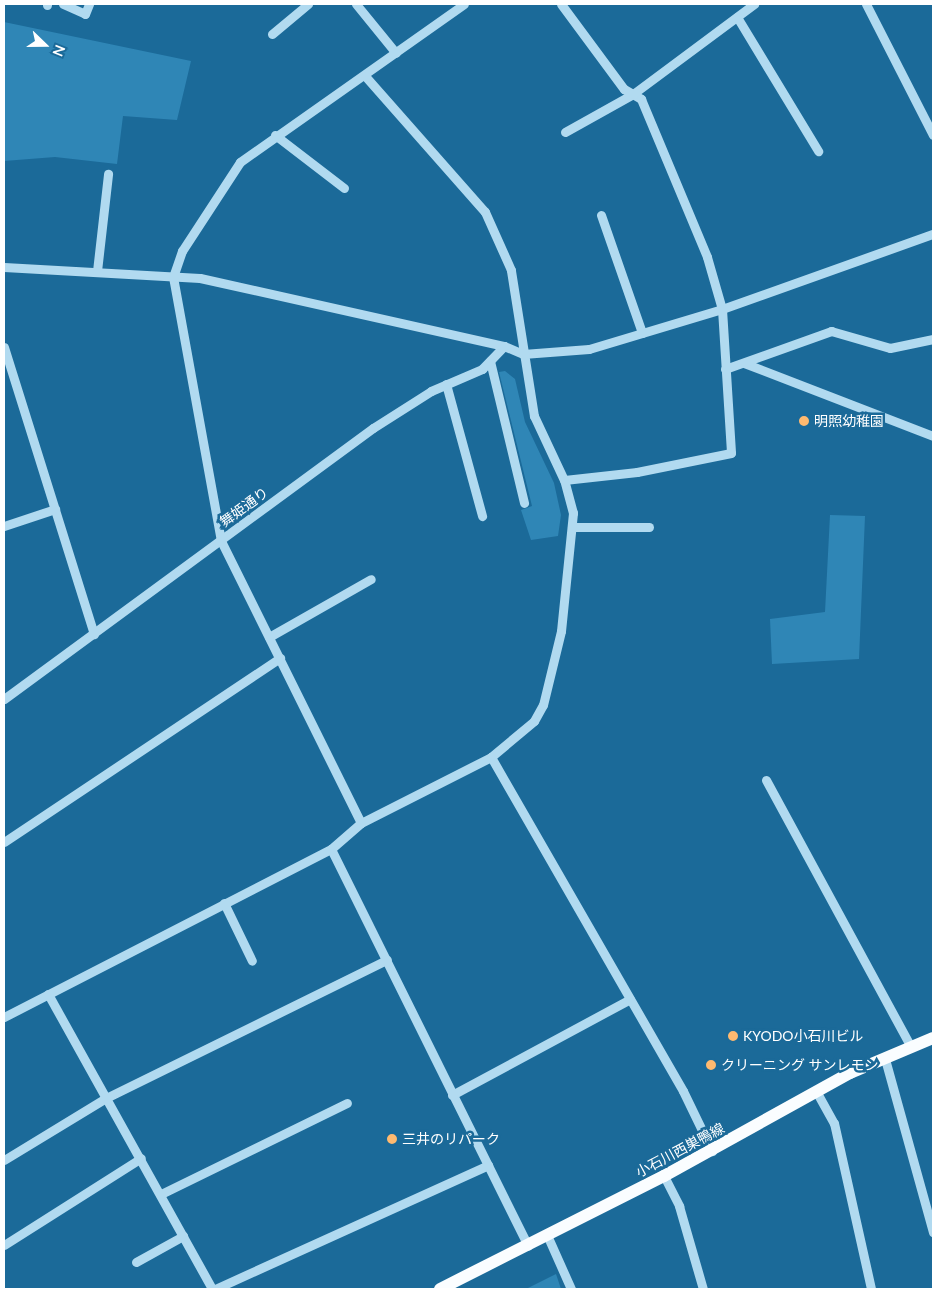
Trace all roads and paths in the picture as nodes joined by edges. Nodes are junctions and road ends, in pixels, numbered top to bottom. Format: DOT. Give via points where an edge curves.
graph roads {
  1 [pos="63,4"];
  2 [pos="89,4"];
  3 [pos="308,4"];
  4 [pos="356,4"];
  5 [pos="464,4"];
  6 [pos="561,4"];
  7 [pos="754,4"];
  8 [pos="866,4"];
  9 [pos="737,17"];
  10 [pos="272,34"];
  11 [pos="396,53"];
  12 [pos="365,76"];
  13 [pos="633,94"];
  14 [pos="564,132"];
  15 [pos="275,135"];
  16 [pos="933,135"];
  17 [pos="818,151"];
  18 [pos="108,174"];
  19 [pos="344,188"];
  20 [pos="601,215"];
  21 [pos="933,234"];
  22 [pos="4,267"];
  23 [pos="98,271"];
  24 [pos="173,277"];
  25 [pos="722,309"];
  26 [pos="642,333"];
  27 [pos="933,339"];
  28 [pos="504,346"];
  29 [pos="4,347"];
  30 [pos="523,354"];
  31 [pos="490,361"];
  32 [pos="744,364"];
  33 [pos="725,369"];
  34 [pos="446,384"];
  35 [pos="933,436"];
  36 [pos="564,480"];
  37 [pos="524,503"];
  38 [pos="55,509"];
  39 [pos="482,516"];
  40 [pos="4,526"];
  41 [pos="572,527"];
  42 [pos="649,527"];
  43 [pos="221,541"];
  44 [pos="372,579"];
  45 [pos="94,634"];
  46 [pos="269,638"];
  47 [pos="280,658"];
  48 [pos="4,699"];
  49 [pos="491,757"];
  50 [pos="766,780"];
  51 [pos="361,822"];
  52 [pos="4,842"];
  53 [pos="331,848"];
  54 [pos="224,903"];
  55 [pos="387,960"];
  56 [pos="252,962"];
  57 [pos="48,994"];
  58 [pos="630,999"];
  59 [pos="4,1017"];
  60 [pos="933,1038"];
  61 [pos="912,1048"];
  62 [pos="885,1058"];
  63 [pos="816,1091"];
  64 [pos="452,1095"];
  65 [pos="106,1098"];
  66 [pos="347,1103"];
  67 [pos="712,1151"];
  68 [pos="141,1158"];
  69 [pos="4,1160"];
  70 [pos="488,1164"];
  71 [pos="664,1176"];
  72 [pos="161,1194"];
  73 [pos="933,1232"];
  74 [pos="547,1235"];
  75 [pos="183,1236"];
  76 [pos="4,1245"];
  77 [pos="528,1246"];
  78 [pos="136,1262"];
  79 [pos="214,1289"];
  80 [pos="440,1289"];
  81 [pos="571,1289"];
  82 [pos="704,1289"];
  83 [pos="871,1289"];
  1 -- 2 [label="street" via="85,14"];
  3 -- 10 [label="street"];
  4 -- 11 [label="street"];
  5 -- 11 [label="street"];
  6 -- 13 [label="street" via="624,89"];
  7 -- 9 [label="street"];
  8 -- 16 [label="street"];
  9 -- 13 [label="street"];
  9 -- 17 [label="street"];
  11 -- 12 [label="street"];
  12 -- 15 [label="street"];
  12 -- 30 [label="street" via="485,212 511,270"];
  13 -- 14 [label="street"];
  13 -- 25 [label="street" via="641,100 679,187 707,257"];
  15 -- 19 [label="street"];
  15 -- 24 [label="street" via="240,162 182,251"];
  18 -- 23 [label="street"];
  20 -- 26 [label="street"];
  21 -- 25 [label="street"];
  22 -- 23 [label="street"];
  23 -- 24 [label="street"];
  24 -- 28 [label="street" via="200,278"];
  24 -- 43 [label="street"];
  25 -- 26 [label="street"];
  25 -- 33 [label="street"];
  26 -- 30 [label="street" via="589,349"];
  27 -- 32 [label="street" via="890,348 832,331"];
  28 -- 30 [label="street"];
  28 -- 31 [label="street, 舞姫通り"];
  29 -- 38 [label="street"];
  30 -- 36 [label="street" via="534,416"];
  31 -- 34 [label="street, 舞姫通り" via="482,369"];
  31 -- 37 [label="street"];
  32 -- 33 [label="street"];
  32 -- 35 [label="street"];
  33 -- 36 [label="street" via="731,453 637,472"];
  34 -- 39 [label="street"];
  34 -- 43 [label="street, 舞姫通り" via="374,428"];
  36 -- 41 [label="street" via="572,500"];
  38 -- 40 [label="street"];
  38 -- 45 [label="street"];
  41 -- 42 [label="street"];
  41 -- 49 [label="street" via="561,631 544,705 534,721"];
  43 -- 45 [label="street, 舞姫通り"];
  43 -- 46 [label="street"];
  44 -- 46 [label="street"];
  45 -- 48 [label="street, 舞姫通り"];
  46 -- 47 [label="street"];
  47 -- 51 [label="street"];
  47 -- 52 [label="street"];
  49 -- 51 [label="street"];
  49 -- 58 [label="street"];
  50 -- 61 [label="street"];
  51 -- 53 [label="street"];
  53 -- 54 [label="street"];
  53 -- 55 [label="street"];
  54 -- 56 [label="street"];
  54 -- 57 [label="street"];
  55 -- 64 [label="street"];
  55 -- 65 [label="street"];
  57 -- 59 [label="street"];
  57 -- 65 [label="street"];
  58 -- 64 [label="street"];
  58 -- 67 [label="street"];
  60 -- 61 [label="main road, 小石川西巣鴨線"];
  61 -- 62 [label="main road, 小石川西巣鴨線"];
  62 -- 63 [label="main road, 小石川西巣鴨線"];
  62 -- 73 [label="street"];
  63 -- 67 [label="main road, 小石川西巣鴨線"];
  63 -- 83 [label="street" via="834,1123"];
  64 -- 70 [label="street"];
  65 -- 68 [label="street"];
  65 -- 69 [label="street"];
  66 -- 72 [label="street"];
  67 -- 71 [label="main road, 小石川西巣鴨線"];
  68 -- 72 [label="street"];
  68 -- 76 [label="street"];
  70 -- 77 [label="street"];
  70 -- 79 [label="street"];
  71 -- 74 [label="main road, 小石川西巣鴨線"];
  71 -- 82 [label="street" via="679,1206"];
  72 -- 75 [label="street"];
  74 -- 77 [label="main road, 小石川西巣鴨線"];
  74 -- 81 [label="street"];
  75 -- 78 [label="street"];
  75 -- 79 [label="street"];
  77 -- 80 [label="main road, 小石川西巣鴨線"];
}
